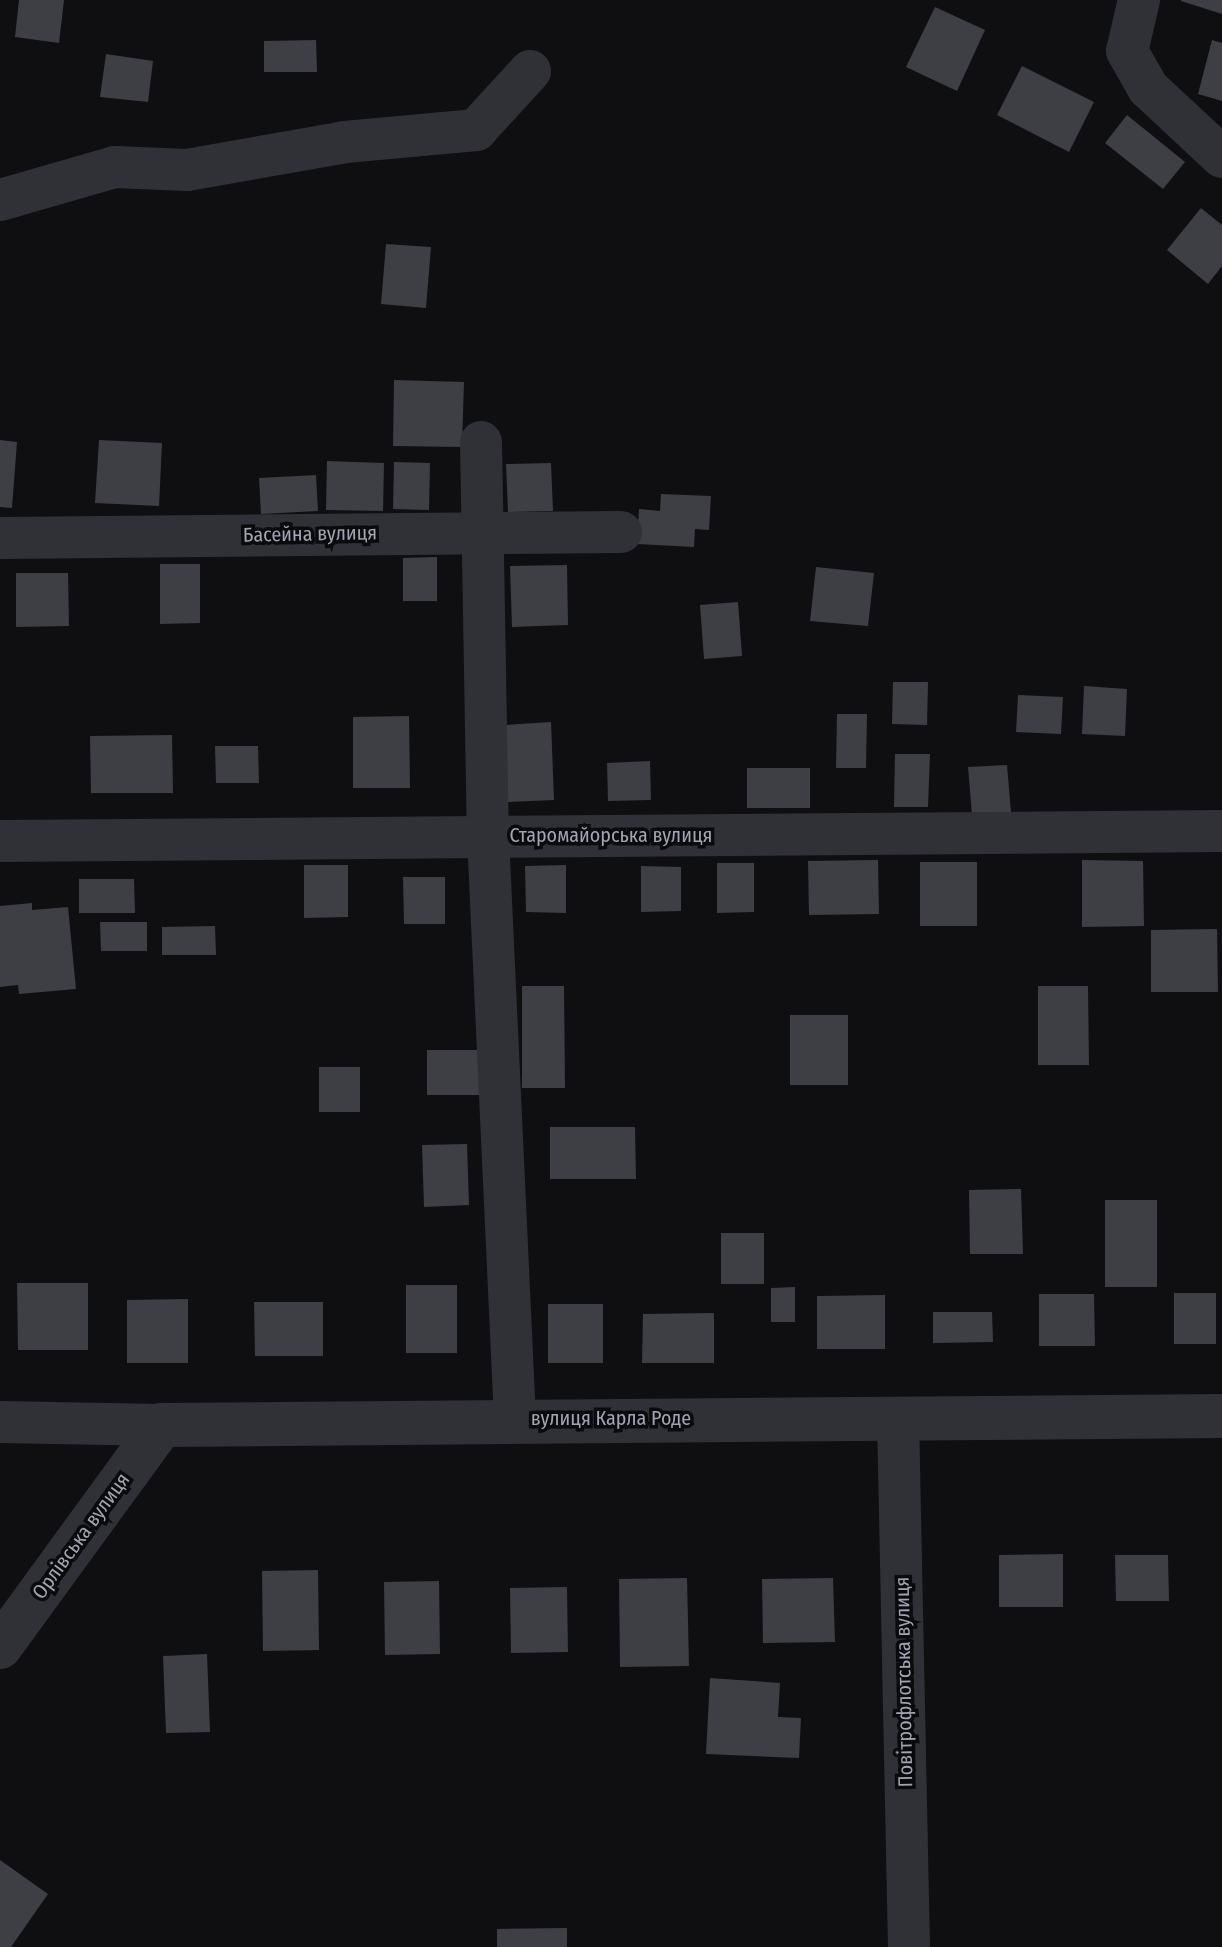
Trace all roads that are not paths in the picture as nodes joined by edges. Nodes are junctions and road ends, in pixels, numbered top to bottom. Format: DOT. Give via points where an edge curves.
graph roads {
  1 [pos="1139,0"];
  2 [pos="530,71"];
  3 [pos="1222,157"];
  4 [pos="0,200"];
  5 [pos="481,442"];
  6 [pos="478,532"];
  7 [pos="621,532"];
  8 [pos="0,538"];
  9 [pos="1222,831"];
  10 [pos="488,836"];
  11 [pos="0,841"];
  12 [pos="1222,1416"];
  13 [pos="898,1418"];
  14 [pos="515,1419"];
  15 [pos="0,1422"];
  16 [pos="162,1425"];
  17 [pos="0,1647"];
  18 [pos="909,1947"];
  1 -- 3 [label="street" via="1127,51 1148,88"];
  2 -- 4 [label="street" via="476,130 345,142 187,170 115,167"];
  5 -- 6 [label="street"];
  6 -- 7 [label="street, Басейна вулиця"];
  6 -- 8 [label="street, Басейна вулиця"];
  6 -- 10 [label="street"];
  9 -- 10 [label="street, Старомайорська вулиця"];
  10 -- 11 [label="street, Старомайорська вулиця"];
  10 -- 14 [label="street"];
  12 -- 13 [label="street, вулиця Карла Роде"];
  13 -- 14 [label="street, вулиця Карла Роде"];
  13 -- 18 [label="street, Повітрофлотська вулиця"];
  14 -- 16 [label="street, вулиця Карла Роде"];
  15 -- 16 [label="street, вулиця Карла Роде"];
  16 -- 17 [label="street, Орлівська вулиця"];
}
